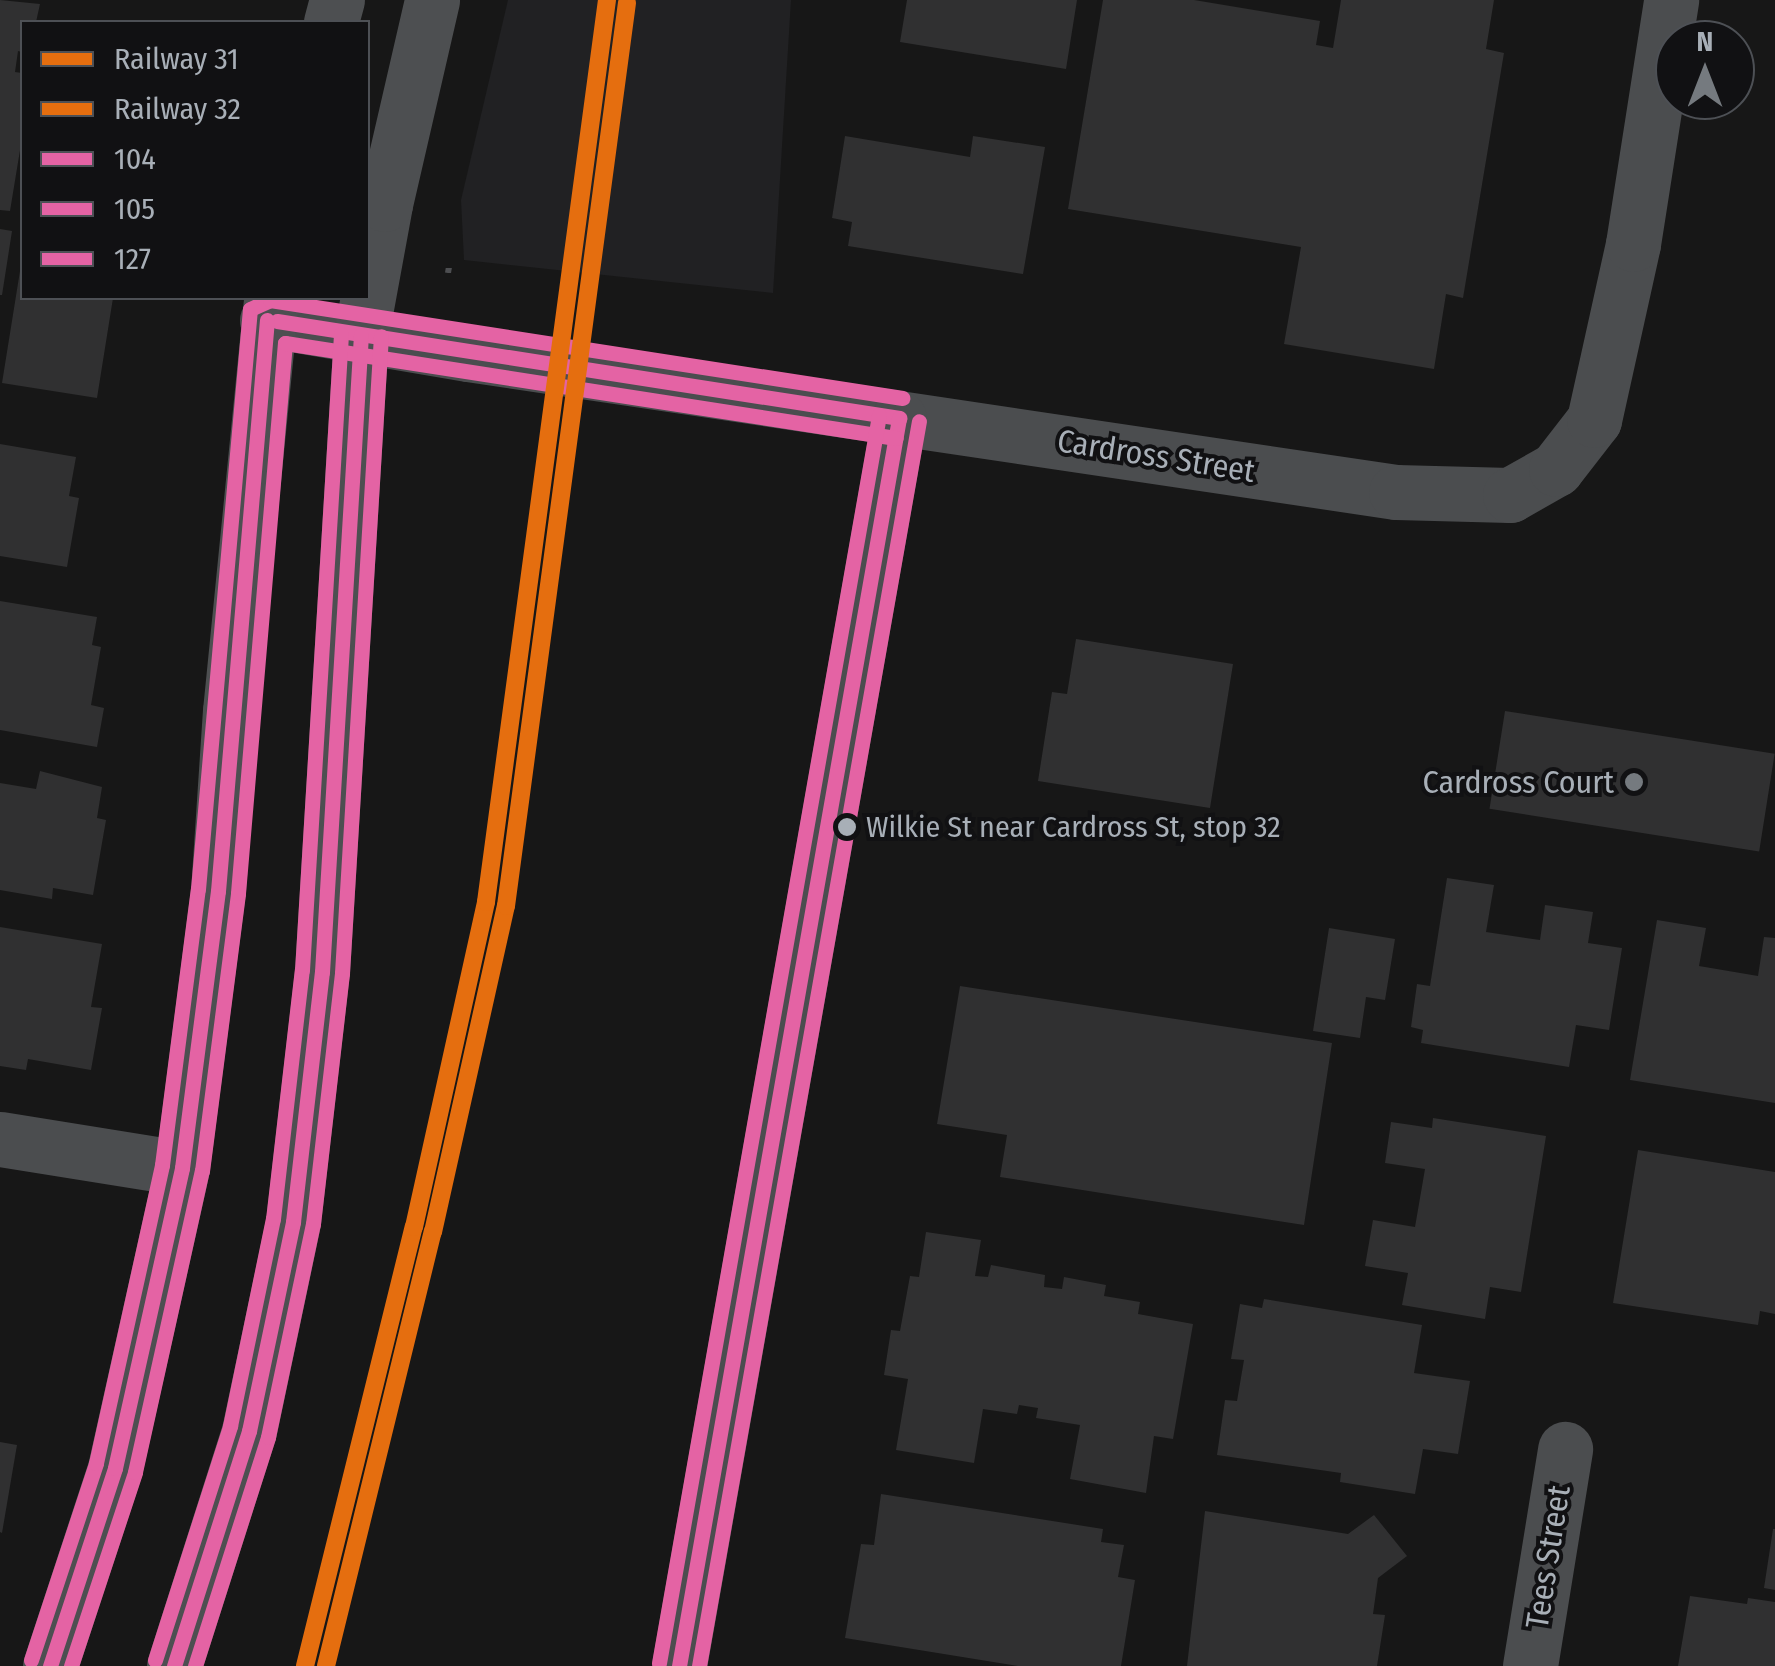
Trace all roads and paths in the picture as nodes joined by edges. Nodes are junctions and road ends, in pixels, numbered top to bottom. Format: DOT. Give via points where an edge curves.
graph roads {
  1 [pos="432,0"];
  2 [pos="1671,0"];
  3 [pos="450,261"];
  4 [pos="448,273"];
  5 [pos="370,286"];
  6 [pos="368,300"];
  7 [pos="269,308"];
  8 [pos="361,336"];
  9 [pos="899,418"];
  10 [pos="0,1139"];
  11 [pos="182,1168"];
  12 [pos="1565,1448"];
  13 [pos="50,1666"];
  14 [pos="174,1666"];
  15 [pos="679,1666"];
  16 [pos="1530,1666"];
  1 -- 5 [label="main road"];
  2 -- 9 [label="street, Cardross Street" via="1632,244 1594,420 1556,469 1510,495 1396,492"];
  3 -- 4 [label="path"];
  6 -- 8 [label="main road"];
  7 -- 8 [label="street, Cardross Street"];
  7 -- 11 [label="main road" via="218,892"];
  8 -- 9 [label="street, Cardross Street"];
  8 -- 14 [label="main road" via="322,972 293,1222 249,1432"];
  9 -- 15 [label="street"];
  10 -- 11 [label="street"];
  11 -- 13 [label="main road" via="115,1468"];
  12 -- 16 [label="street, Tees Street"];
}
